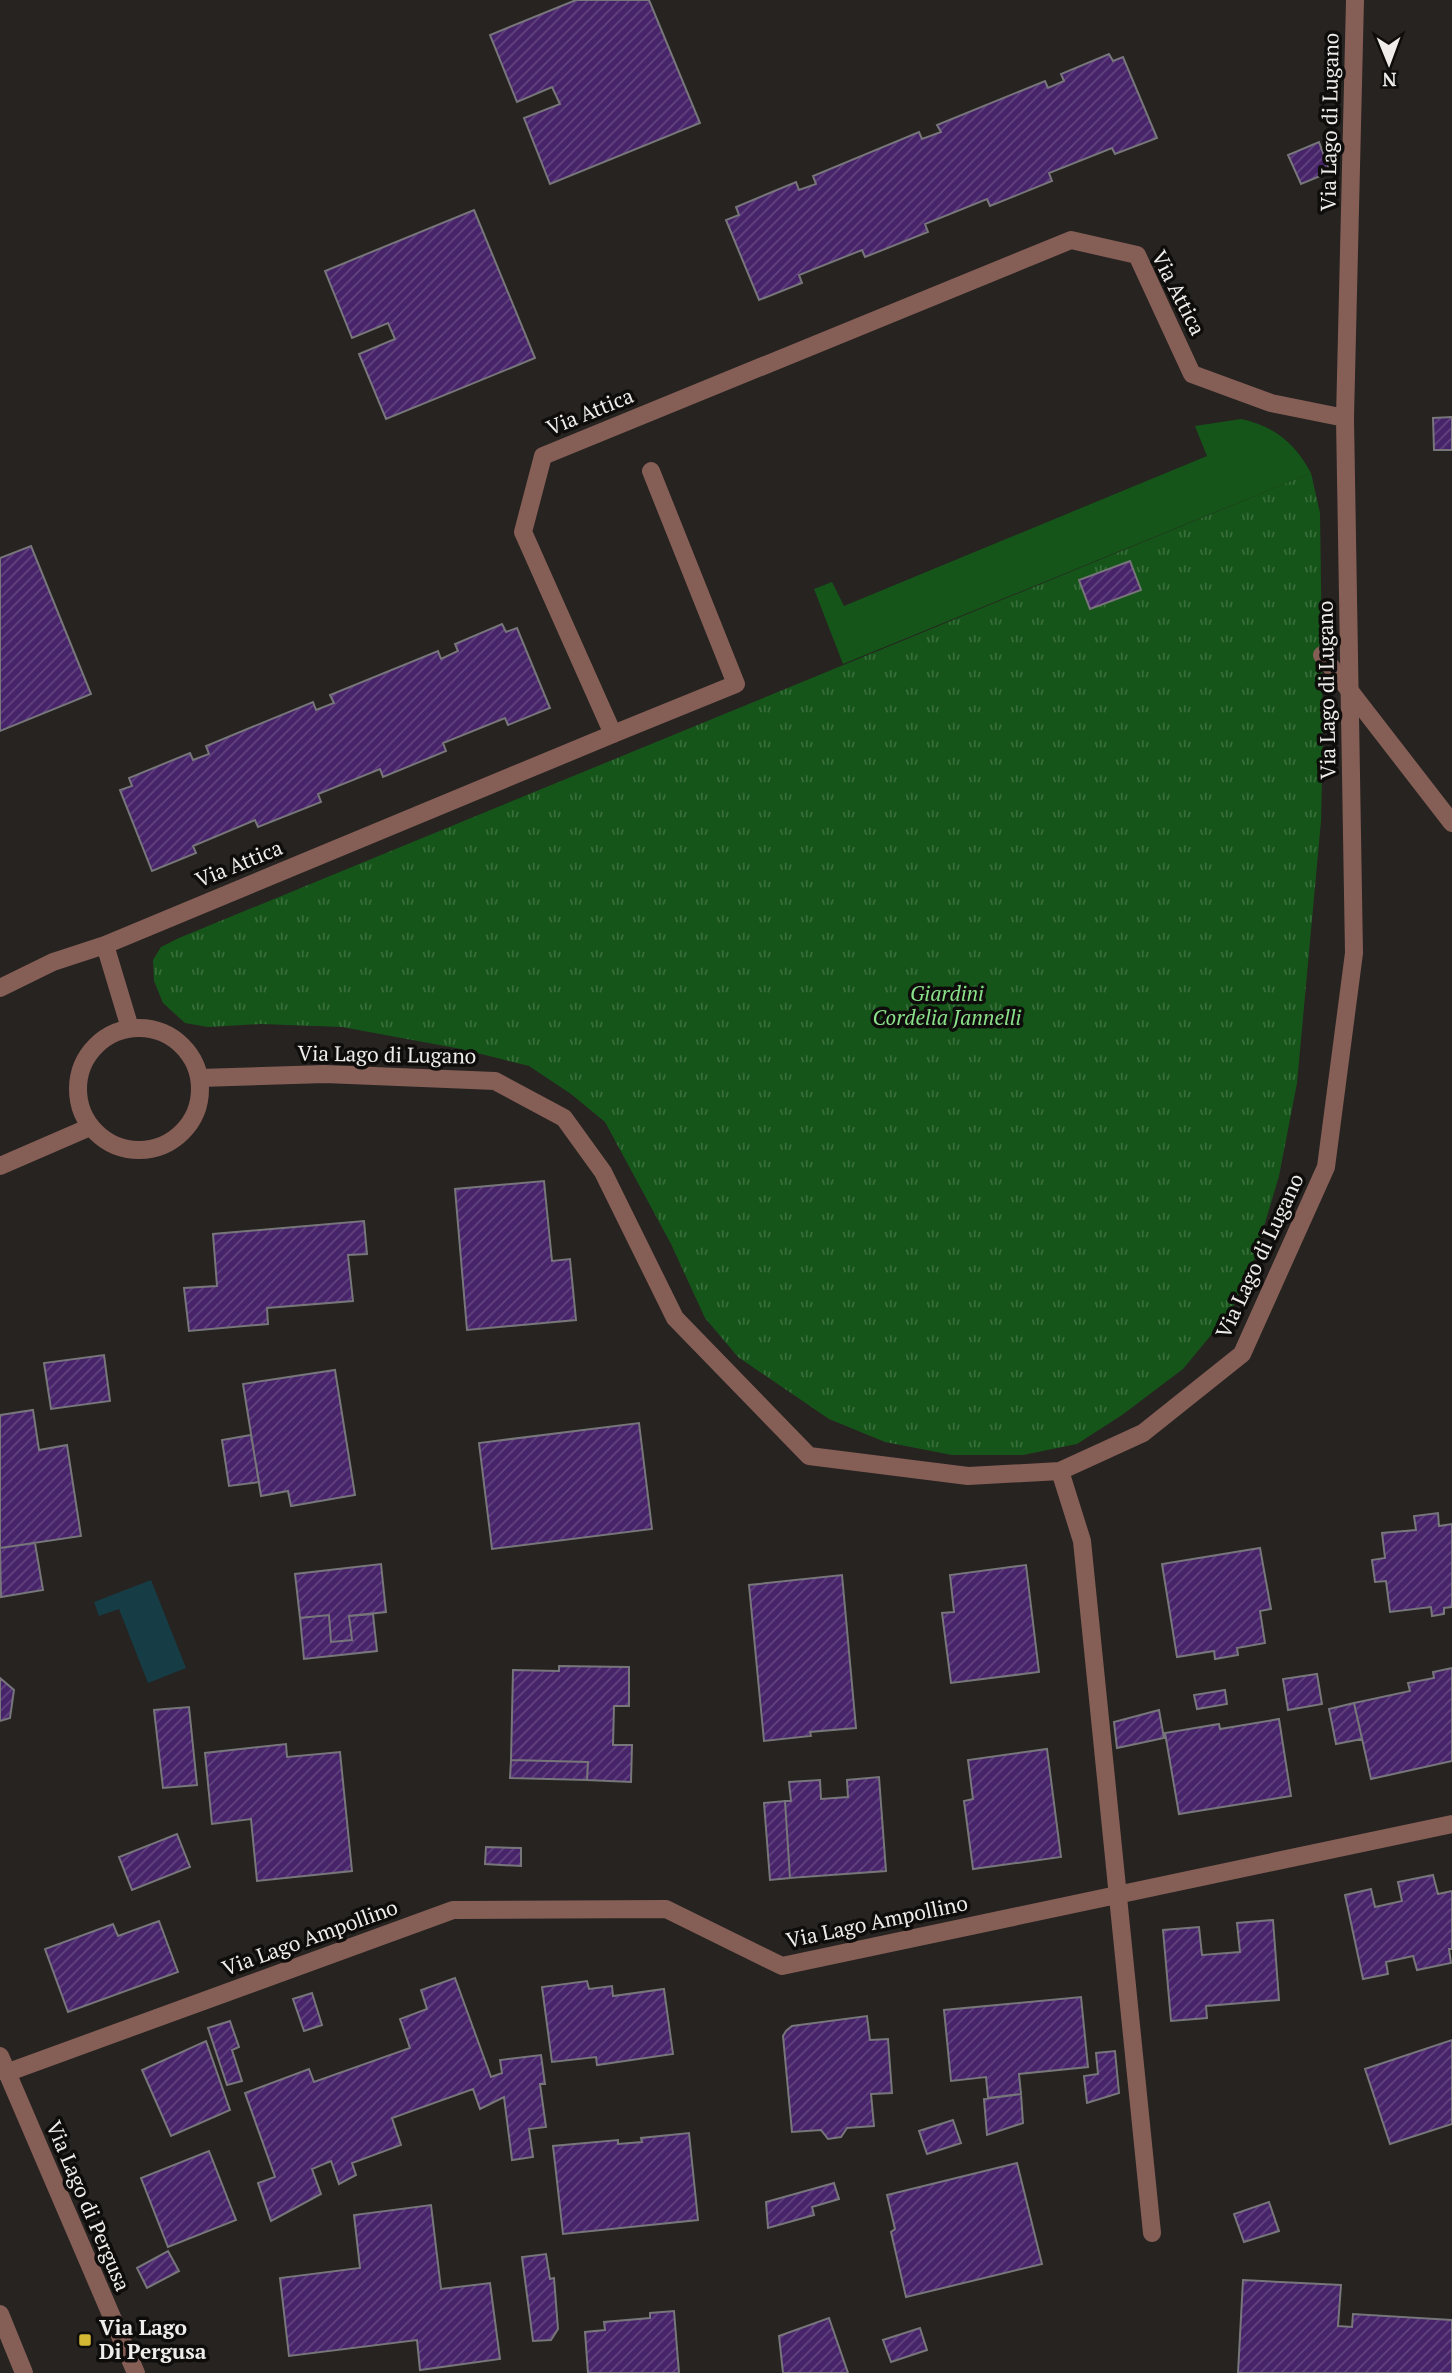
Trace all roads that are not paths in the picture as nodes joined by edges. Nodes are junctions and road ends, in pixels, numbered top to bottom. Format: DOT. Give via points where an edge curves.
graph roads {
  1 [pos="1355,0"];
  2 [pos="1345,418"];
  3 [pos="651,471"];
  4 [pos="1322,655"];
  5 [pos="1349,690"];
  6 [pos="613,734"];
  7 [pos="1452,823"];
  8 [pos="104,945"];
  9 [pos="0,988"];
  10 [pos="130,1028"];
  11 [pos="200,1078"];
  12 [pos="90,1127"];
  13 [pos="0,1166"];
  14 [pos="1060,1471"];
  15 [pos="1452,1824"];
  16 [pos="1119,1895"];
  17 [pos="3,2064"];
  18 [pos="1152,2233"];
  19 [pos="0,2314"];
  20 [pos="24,2373"];
  21 [pos="136,2373"];
  1 -- 2 [label="street, Via Lago di Lugano"];
  2 -- 5 [label="street, Via Lago di Lugano"];
  2 -- 6 [label="street, Via Attica" via="1271,403 1192,374 1137,255 1071,240 543,456 523,532"];
  3 -- 6 [label="street" via="736,684"];
  4 -- 5 [label="street"];
  5 -- 7 [label="street"];
  5 -- 14 [label="street, Via Lago di Lugano" via="1354,953 1326,1167 1242,1354 1143,1433"];
  6 -- 8 [label="street, Via Attica"];
  8 -- 9 [label="street, Via Attica"];
  8 -- 10 [label="street"];
  10 -- 11 [label="street" via="149,1028 175,1040 194,1060"];
  10 -- 12 [label="street" via="101,1042 82,1067 80,1108"];
  11 -- 12 [label="street" via="201,1099 194,1118 165,1146 145,1151 124,1149 105,1141"];
  11 -- 14 [label="street, Via Lago di Lugano" via="325,1074 495,1081 564,1118 603,1172 675,1318 809,1456 968,1476"];
  12 -- 13 [label="street"];
  14 -- 16 [label="street" via="1082,1541"];
  15 -- 16 [label="street, Via Lago Ampollino"];
  16 -- 17 [label="street, Via Lago Ampollino" via="782,1966 666,1909 453,1910"];
  16 -- 18 [label="street"];
  17 -- 21 [label="street, Via Lago di Pergusa"];
  19 -- 20 [label="street"];
}
